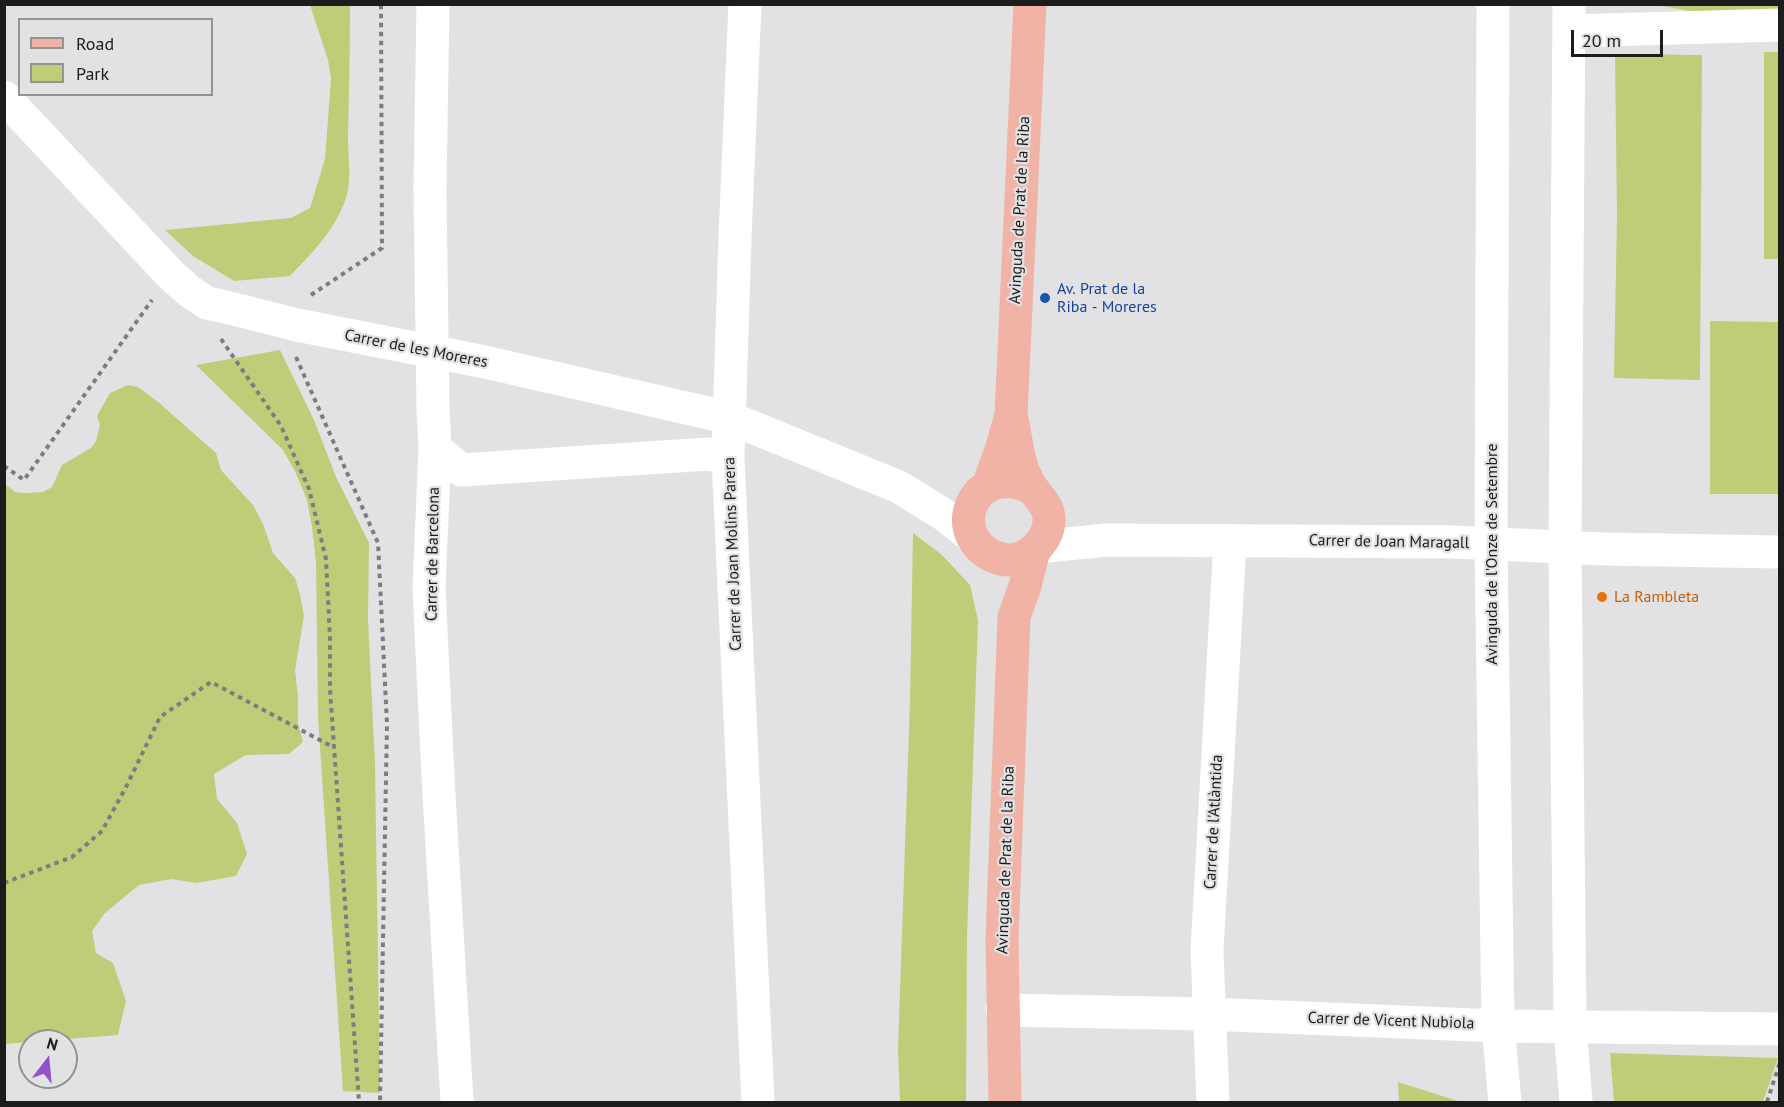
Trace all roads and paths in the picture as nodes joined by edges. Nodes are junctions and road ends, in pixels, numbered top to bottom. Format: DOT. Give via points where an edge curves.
graph roads {
  1 [pos="381,4"];
  2 [pos="433,4"];
  3 [pos="745,4"];
  4 [pos="1030,4"];
  5 [pos="1492,4"];
  6 [pos="1570,18"];
  7 [pos="1779,25"];
  8 [pos="4,97"];
  9 [pos="180,283"];
  10 [pos="297,325"];
  11 [pos="1011,415"];
  12 [pos="730,418"];
  13 [pos="435,448"];
  14 [pos="728,458"];
  15 [pos="4,466"];
  16 [pos="898,487"];
  17 [pos="983,490"];
  18 [pos="1040,501"];
  19 [pos="1106,540"];
  20 [pos="1230,541"];
  21 [pos="979,544"];
  22 [pos="1491,544"];
  23 [pos="1565,547"];
  24 [pos="1036,549"];
  25 [pos="1779,552"];
  26 [pos="1014,617"];
  27 [pos="333,747"];
  28 [pos="4,883"];
  29 [pos="1002,1010"];
  30 [pos="1208,1014"];
  31 [pos="1498,1026"];
  32 [pos="1570,1027"];
  33 [pos="1779,1029"];
  34 [pos="1779,1062"];
  35 [pos="359,1102"];
  36 [pos="380,1102"];
  37 [pos="457,1102"];
  38 [pos="758,1102"];
  39 [pos="1005,1102"];
  40 [pos="1213,1102"];
  41 [pos="1504,1102"];
  42 [pos="1576,1102"];
  43 [pos="1767,1102"];
  1 -- 10 [label="path" via="382,248 303,300"];
  2 -- 13 [label="street, Carrer de Barcelona" via="430,190"];
  3 -- 12 [label="street, Carrer de Joan Molins Parera"];
  4 -- 11 [label="main road, Avinguda de Prat de la Riba"];
  5 -- 22 [label="street, Avinguda de l'Onze de Setembre"];
  6 -- 7 [label="street"];
  6 -- 23 [label="street"];
  8 -- 9 [label="street, Carrer de les Moreres"];
  9 -- 10 [label="street, Carrer de les Moreres" via="207,303"];
  9 -- 15 [label="path" via="24,480"];
  9 -- 27 [label="path" via="281,426 309,489 326,559"];
  10 -- 12 [label="street, Carrer de les Moreres" via="484,362"];
  10 -- 36 [label="path" via="292,349 378,543 387,724"];
  11 -- 17 [label="main road"];
  11 -- 18 [label="main road" via="1023,470"];
  12 -- 14 [label="street, Carrer de Joan Molins Parera"];
  12 -- 16 [label="street, Carrer de les Moreres"];
  13 -- 14 [label="street" via="461,470 708,454"];
  13 -- 37 [label="street, Carrer de Barcelona" via="429,588"];
  14 -- 38 [label="street, Carrer de Joan Molins Parera"];
  16 -- 17 [label="street, Carrer de les Moreres" via="955,497"];
  16 -- 21 [label="street, Carrer de les Moreres" via="946,516"];
  17 -- 18 [label="main road" via="1013,481"];
  17 -- 21 [label="main road" via="971,507 968,525"];
  18 -- 19 [label="street, Carrer de Joan Maragall"];
  18 -- 24 [label="main road" via="1046,534"];
  19 -- 20 [label="street, Carrer de Joan Maragall"];
  19 -- 24 [label="street, Carrer de Joan Maragall"];
  20 -- 22 [label="street, Carrer de Joan Maragall"];
  20 -- 30 [label="street, Carrer de l'Atlàntida" via="1207,951"];
  21 -- 24 [label="main road" via="1005,560"];
  21 -- 26 [label="main road" via="996,570"];
  22 -- 23 [label="street, Carrer de Joan Maragall"];
  22 -- 31 [label="street, Avinguda de l'Onze de Setembre"];
  23 -- 25 [label="street, Carrer de Joan Maragall"];
  23 -- 32 [label="street"];
  24 -- 26 [label="main road"];
  26 -- 29 [label="main road, Avinguda de Prat de la Riba"];
  27 -- 28 [label="path" via="211,682 160,717 102,831 72,857"];
  27 -- 35 [label="path"];
  29 -- 30 [label="street, Carrer de Vicent Nubiola"];
  29 -- 39 [label="main road, Avinguda de Prat de la Riba"];
  30 -- 31 [label="street, Carrer de Vicent Nubiola"];
  30 -- 40 [label="street, Carrer de l'Atlàntida"];
  31 -- 32 [label="street, Carrer de Vicent Nubiola"];
  31 -- 41 [label="street, Avinguda de l'Onze de Setembre"];
  32 -- 33 [label="street, Carrer de Vicent Nubiola"];
  32 -- 42 [label="street"];
  34 -- 43 [label="path"];
}
